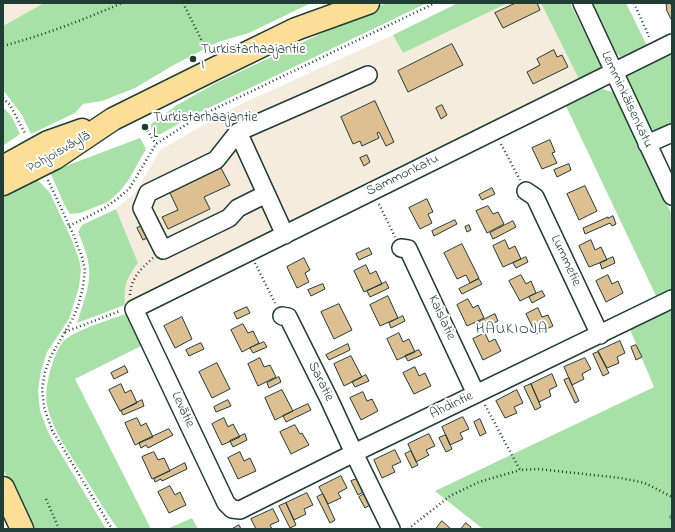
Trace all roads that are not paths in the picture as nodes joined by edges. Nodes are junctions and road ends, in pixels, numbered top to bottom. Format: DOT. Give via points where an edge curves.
graph roads {
  1 [pos="337,3"];
  2 [pos="368,3"];
  3 [pos="582,3"];
  4 [pos="296,29"];
  5 [pos="672,43"];
  6 [pos="613,72"];
  7 [pos="368,75"];
  8 [pos="113,119"];
  9 [pos="238,132"];
  10 [pos="672,132"];
  11 [pos="647,144"];
  12 [pos="3,166"];
  13 [pos="3,184"];
  14 [pos="526,192"];
  15 [pos="266,194"];
  16 [pos="672,196"];
  17 [pos="285,234"];
  18 [pos="401,248"];
  19 [pos="672,299"];
  20 [pos="134,309"];
  21 [pos="282,316"];
  22 [pos="600,334"];
  23 [pos="476,394"];
  24 [pos="354,453"];
  25 [pos="3,488"];
  26 [pos="232,509"];
  27 [pos="22,529"];
  28 [pos="391,529"];
  1 -- 4 [label="main road, Pohjoisväylä"];
  2 -- 4 [label="main road, Pohjoisväylä"];
  3 -- 6 [label="street, Lemminkäisenkatu"];
  4 -- 8 [label="main road, Pohjoisväylä"];
  5 -- 6 [label="street, Sammonkatu"];
  6 -- 11 [label="street, Lemminkäisenkatu"];
  6 -- 17 [label="street, Sammonkatu"];
  7 -- 9 [label="street"];
  8 -- 12 [label="main road, Pohjoisväylä" via="48,142"];
  8 -- 13 [label="main road, Pohjoisväylä" via="55,158"];
  9 -- 15 [label="street"];
  9 -- 15 [label="street" via="216,160 148,192 142,208 163,250 229,218 238,208"];
  10 -- 11 [label="street"];
  11 -- 16 [label="street, Lemminkäisenkatu"];
  14 -- 22 [label="street, Lummetie" via="535,197"];
  15 -- 17 [label="street"];
  17 -- 20 [label="street, Sammonkatu"];
  18 -- 23 [label="street, Kaislatie" via="408,249"];
  19 -- 22 [label="street, Ahdintie"];
  20 -- 26 [label="street, Levätie" via="226,503"];
  21 -- 24 [label="street, Saratie" via="288,317"];
  22 -- 23 [label="street, Ahdintie"];
  23 -- 24 [label="street, Ahdintie"];
  24 -- 26 [label="street, Ahdintie" via="240,510"];
  24 -- 28 [label="street"];
  25 -- 27 [label="main road"];
}
